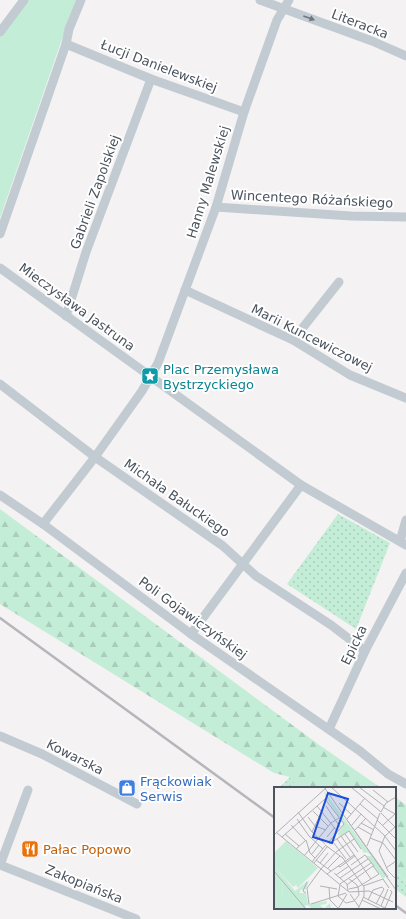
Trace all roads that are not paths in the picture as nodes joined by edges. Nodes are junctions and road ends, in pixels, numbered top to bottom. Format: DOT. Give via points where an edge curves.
graph roads {
  1 [pos="23,0"];
  2 [pos="81,0"];
  3 [pos="260,0"];
  4 [pos="289,0"];
  5 [pos="283,9"];
  6 [pos="0,32"];
  7 [pos="66,44"];
  8 [pos="406,56"];
  9 [pos="151,79"];
  10 [pos="244,112"];
  11 [pos="216,207"];
  12 [pos="406,217"];
  13 [pos="0,234"];
  14 [pos="0,268"];
  15 [pos="339,282"];
  16 [pos="186,290"];
  17 [pos="66,316"];
  18 [pos="293,340"];
  19 [pos="151,377"];
  20 [pos="0,384"];
  21 [pos="406,398"];
  22 [pos="95,457"];
  23 [pos="301,485"];
  24 [pos="0,495"];
  25 [pos="406,520"];
  26 [pos="43,524"];
  27 [pos="403,543"];
  28 [pos="242,564"];
  29 [pos="406,573"];
  30 [pos="191,634"];
  31 [pos="365,651"];
  32 [pos="329,729"];
  33 [pos="0,736"];
  34 [pos="406,784"];
  35 [pos="28,790"];
  36 [pos="137,804"];
  37 [pos="0,865"];
  38 [pos="136,919"];
  1 -- 6 [label="street"];
  2 -- 7 [label="street" via="69,29"];
  3 -- 5 [label="street, Literacka"];
  4 -- 5 [label="street, Hanny Malewskiej"];
  5 -- 8 [label="street, Literacka, one-way"];
  5 -- 10 [label="street, Hanny Malewskiej"];
  7 -- 9 [label="street, Łucji Danielewskiej"];
  7 -- 13 [label="street"];
  9 -- 10 [label="street, Łucji Danielewskiej"];
  9 -- 17 [label="street, Gabrieli Zapolskiej"];
  10 -- 11 [label="street, Hanny Malewskiej"];
  11 -- 12 [label="street, Wincentego Różańskiego"];
  11 -- 16 [label="street, Hanny Malewskiej"];
  14 -- 17 [label="street, Mieczysława Jastruna"];
  15 -- 18 [label="street"];
  16 -- 18 [label="street, Marii Kuncewiczowej"];
  16 -- 19 [label="street, Hanny Malewskiej"];
  17 -- 19 [label="street, Mieczysława Jastruna"];
  18 -- 21 [label="street, Marii Kuncewiczowej" via="350,375"];
  19 -- 22 [label="street, Hanny Malewskiej"];
  19 -- 23 [label="street, Mieczysława Jastruna"];
  20 -- 22 [label="street, Michała Bałuckiego"];
  22 -- 26 [label="street"];
  22 -- 28 [label="street, Michała Bałuckiego" via="223,546"];
  23 -- 27 [label="street, Mieczysława Jastruna"];
  23 -- 28 [label="street"];
  24 -- 26 [label="street, Poli Gojawiczyńskiej"];
  25 -- 27 [label="street"];
  26 -- 30 [label="street, Poli Gojawiczyńskiej"];
  28 -- 30 [label="street"];
  28 -- 31 [label="street, Michała Bałuckiego" via="256,576 332,625"];
  29 -- 31 [label="street, Epicka"];
  30 -- 32 [label="street, Poli Gojawiczyńskiej"];
  31 -- 32 [label="street, Epicka"];
  32 -- 34 [label="street, Poli Gojawiczyńskiej" via="388,774"];
  33 -- 36 [label="street, Kowarska" via="42,754"];
  35 -- 37 [label="street"];
  37 -- 38 [label="street, Zakopiańska"];
}
